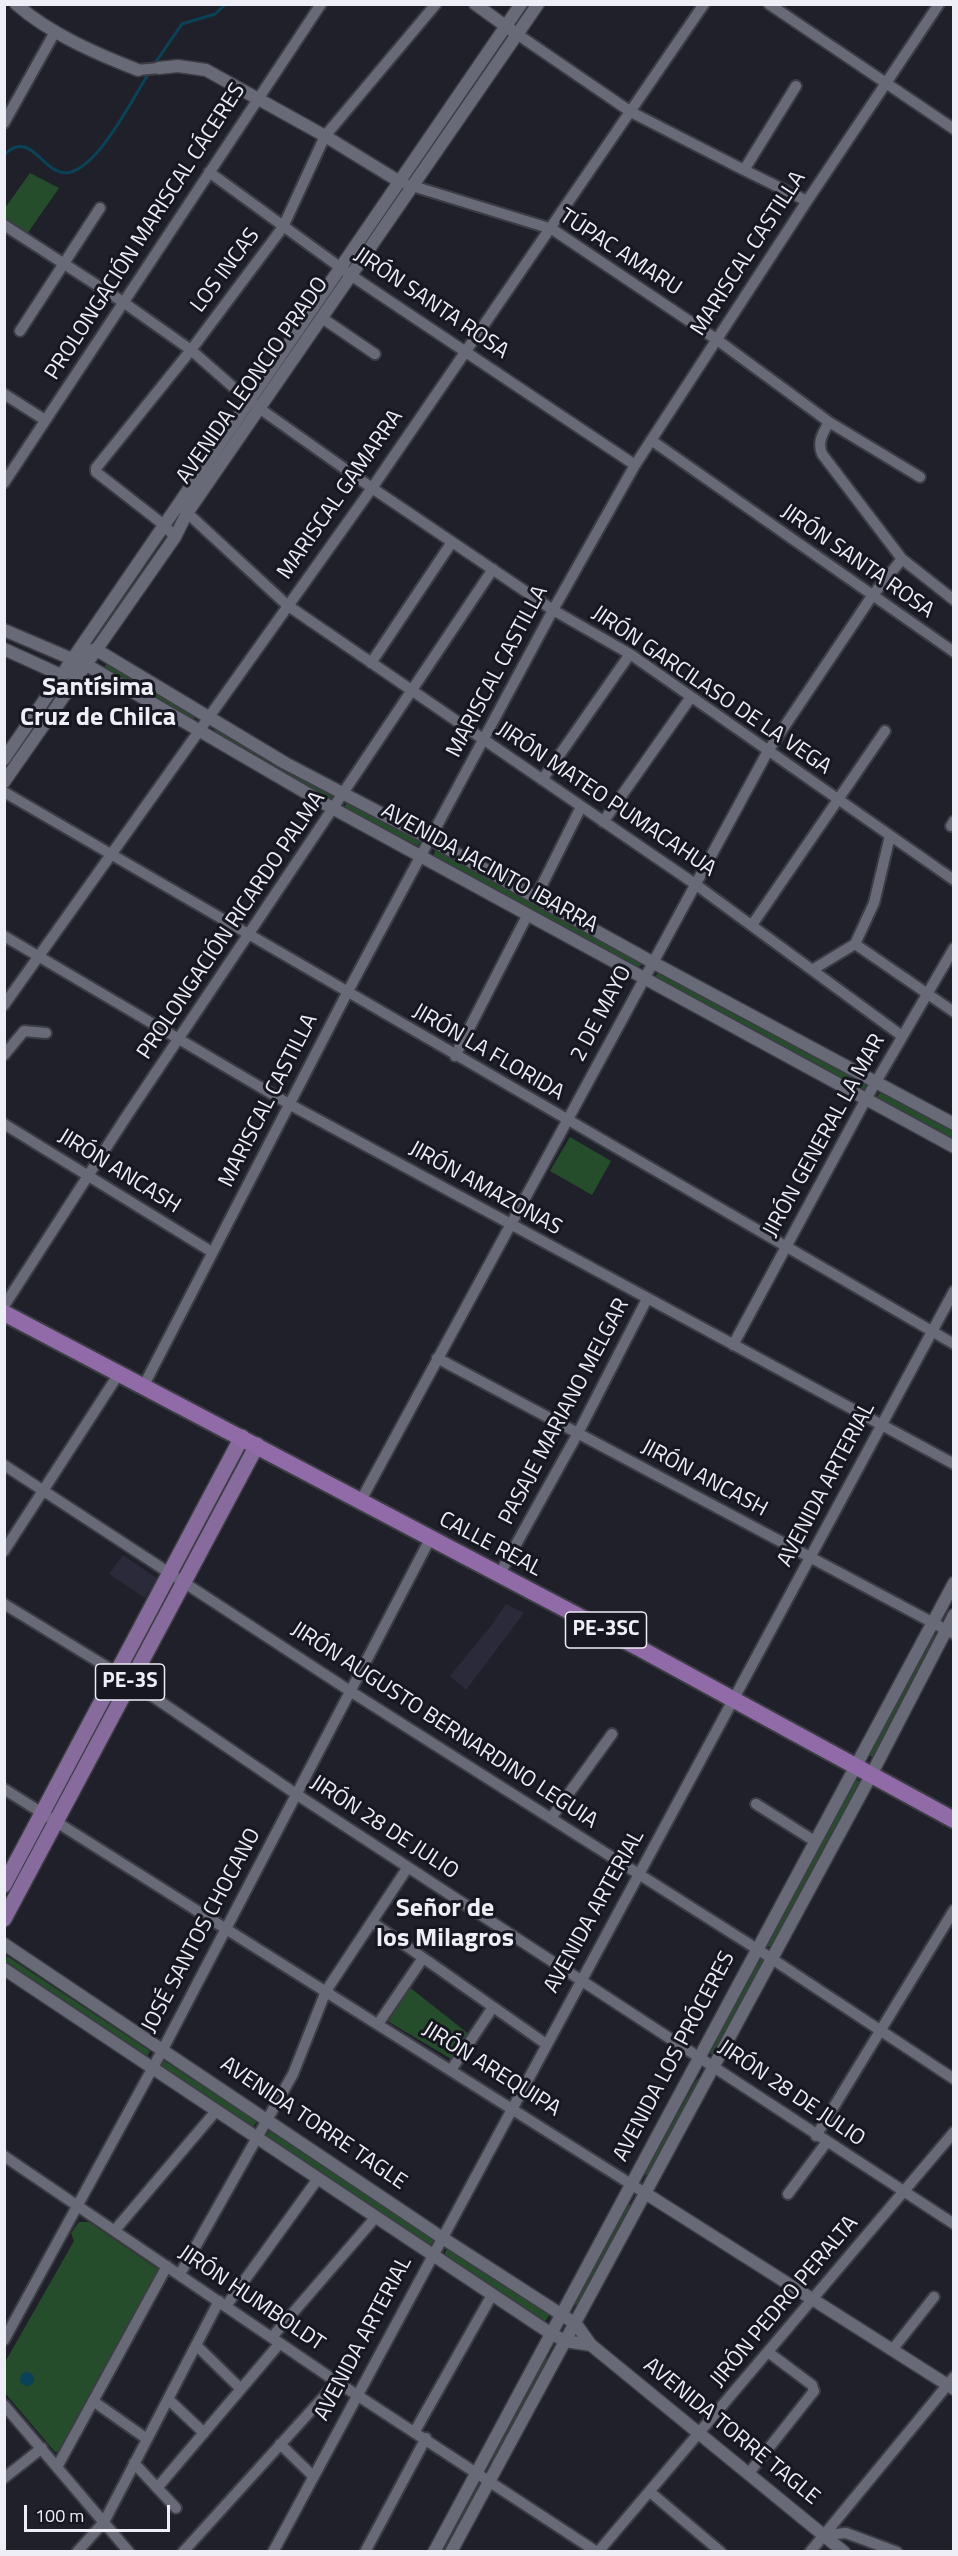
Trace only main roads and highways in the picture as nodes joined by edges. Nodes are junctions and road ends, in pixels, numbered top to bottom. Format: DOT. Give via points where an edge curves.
graph roads {
  1 [pos="4,1312"];
  2 [pos="242,1437"];
  3 [pos="257,1445"];
  4 [pos="177,1578"];
  5 [pos="124,1678"];
  6 [pos="954,1820"];
  7 [pos="4,1885"];
  8 [pos="4,1919"];
  1 -- 2 [label="highway, CALLE REAL"];
  2 -- 3 [label="highway, CALLE REAL"];
  2 -- 4 [label="main road, PE-3S"];
  3 -- 4 [label="main road, PE-3S"];
  3 -- 6 [label="highway, CALLE REAL / PE-3SC"];
  4 -- 5 [label="main road, PE-3S"];
  5 -- 7 [label="main road, PE-3S" via="42,1813"];
  5 -- 8 [label="main road, PE-3S" via="56,1822"];
}
